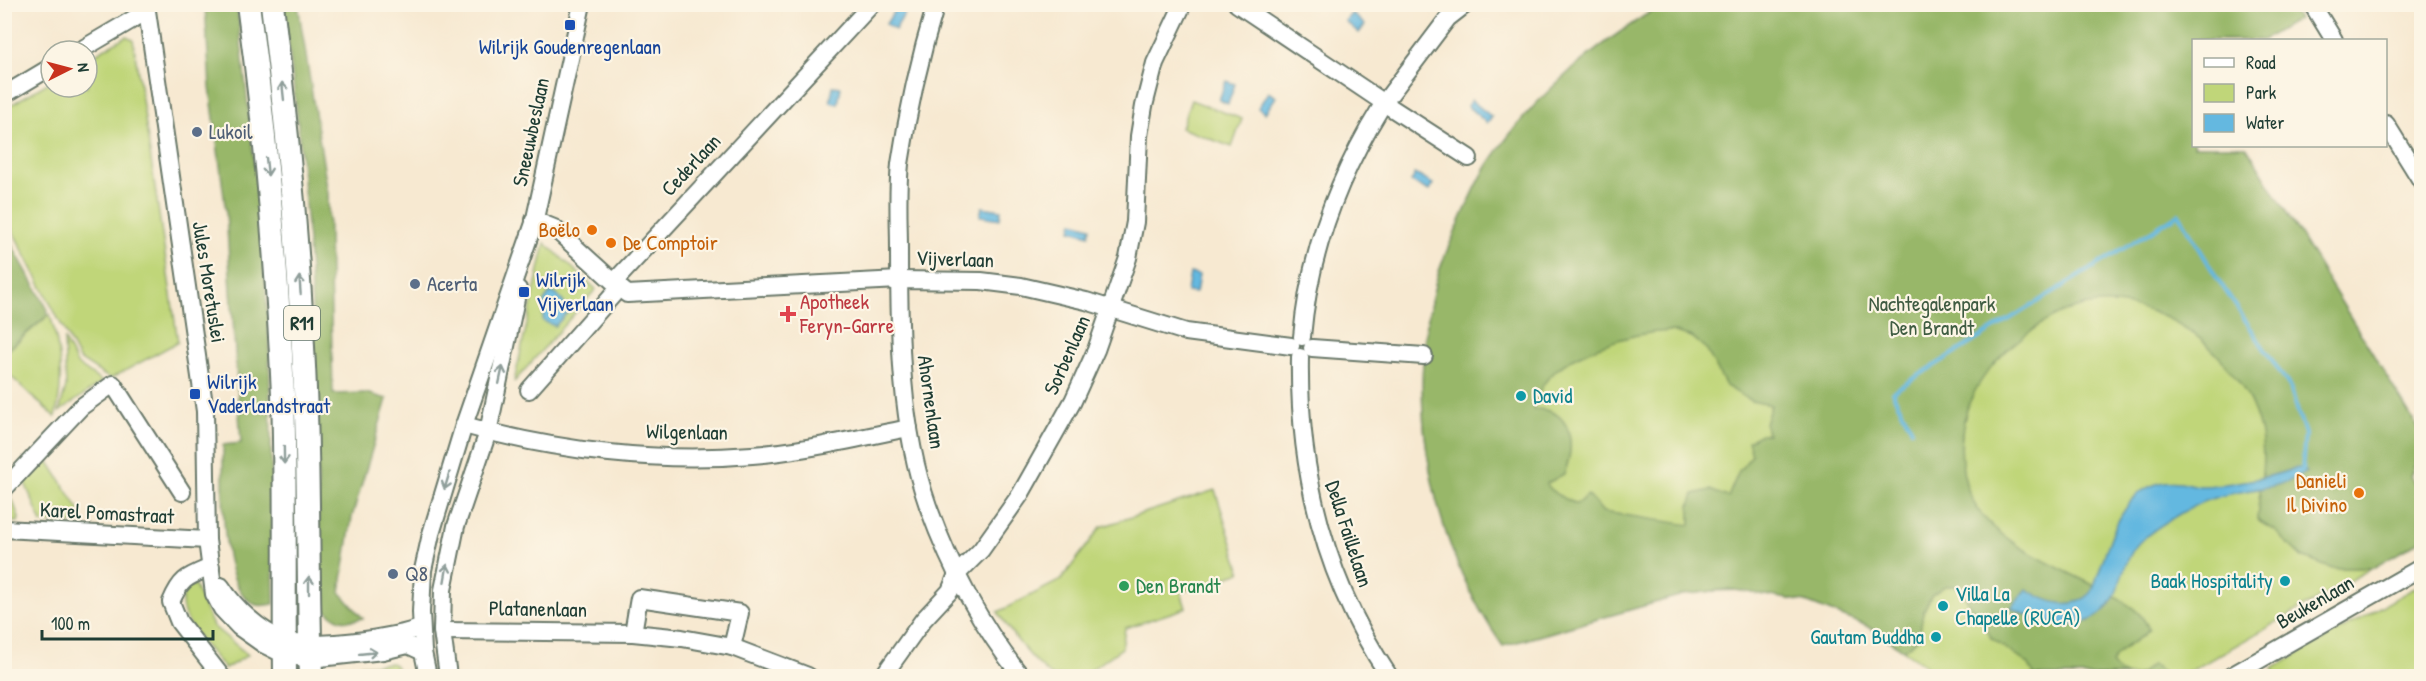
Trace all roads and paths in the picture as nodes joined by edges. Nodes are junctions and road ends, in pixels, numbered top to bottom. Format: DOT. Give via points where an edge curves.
graph roads {
  1 [pos="248,4"];
  2 [pos="272,4"];
  3 [pos="582,4"];
  4 [pos="872,4"];
  5 [pos="936,4"];
  6 [pos="1183,4"];
  7 [pos="1237,4"];
  8 [pos="1466,4"];
  9 [pos="2312,4"];
  10 [pos="146,8"];
  11 [pos="98,39"];
  12 [pos="2333,39"];
  13 [pos="39,75"];
  14 [pos="4,95"];
  15 [pos="1384,102"];
  16 [pos="2387,127"];
  17 [pos="1469,158"];
  18 [pos="2421,182"];
  19 [pos="534,220"];
  20 [pos="519,268"];
  21 [pos="899,280"];
  22 [pos="617,285"];
  23 [pos="1111,309"];
  24 [pos="1301,347"];
  25 [pos="1424,356"];
  26 [pos="529,390"];
  27 [pos="464,425"];
  28 [pos="909,428"];
  29 [pos="488,432"];
  30 [pos="4,489"];
  31 [pos="182,492"];
  32 [pos="4,529"];
  33 [pos="207,540"];
  34 [pos="210,567"];
  35 [pos="2421,567"];
  36 [pos="957,574"];
  37 [pos="421,627"];
  38 [pos="442,631"];
  39 [pos="633,633"];
  40 [pos="732,647"];
  41 [pos="423,652"];
  42 [pos="285,658"];
  43 [pos="310,660"];
  44 [pos="221,676"];
  45 [pos="428,676"];
  46 [pos="448,676"];
  47 [pos="808,676"];
  48 [pos="883,676"];
  49 [pos="1021,676"];
  50 [pos="1389,676"];
  51 [pos="2231,676"];
  1 -- 42 [label="highway, R11, one-way" via="278,299"];
  43 -- 2 [label="highway, R11, one-way" via="301,301"];
  3 -- 19 [label="street, Sneeuwbeslaan"];
  4 -- 22 [label="street, Cederlaan"];
  5 -- 21 [label="street, Ahornenlaan" via="917,67 900,166"];
  6 -- 23 [label="street, Sorbenlaan" via="1155,63 1144,106 1135,222"];
  7 -- 15 [label="street"];
  8 -- 15 [label="street, Della Faillelaan" via="1449,18"];
  9 -- 12 [label="street"];
  10 -- 11 [label="street"];
  10 -- 33 [label="street, Jules Moretuslei" via="205,411"];
  13 -- 14 [label="street"];
  15 -- 17 [label="street"];
  15 -- 24 [label="street, Della Faillelaan" via="1346,169 1327,217 1311,273"];
  16 -- 18 [label="street"];
  19 -- 20 [label="street, Sneeuwbeslaan"];
  19 -- 22 [label="street" via="554,228"];
  20 -- 27 [label="street, Sneeuwbeslaan"];
  29 -- 20 [label="street, Sneeuwbeslaan, one-way" via="517,300"];
  21 -- 22 [label="street, Vijverlaan" via="627,294"];
  21 -- 23 [label="street, Vijverlaan" via="981,281 1021,286"];
  21 -- 28 [label="street, Ahornenlaan"];
  22 -- 26 [label="street, Cederlaan"];
  23 -- 24 [label="street, Vijverlaan" via="1186,332"];
  23 -- 36 [label="street, Sorbenlaan" via="1087,371 1047,449 1001,523"];
  24 -- 25 [label="street, Vijverlaan"];
  24 -- 50 [label="street, Della Faillelaan" via="1301,427 1317,521 1353,615"];
  27 -- 29 [label="street, Wilgenlaan"];
  27 -- 37 [label="street, Sneeuwbeslaan, one-way" via="430,534 423,570"];
  28 -- 29 [label="street, Wilgenlaan" via="753,455 705,456 651,456"];
  28 -- 36 [label="street, Ahornenlaan" via="928,505"];
  38 -- 29 [label="street, Sneeuwbeslaan, one-way" via="443,590 450,552"];
  30 -- 31 [label="street" via="81,407 113,384"];
  32 -- 33 [label="street, Karel Pomastraat"];
  33 -- 34 [label="street, Jules Moretuslei"];
  34 -- 42 [label="street, Jules Moretuslei" via="214,594 222,609"];
  34 -- 44 [label="street" via="189,575 179,584 171,603 179,622"];
  35 -- 51 [label="street, Beukenlaan"];
  36 -- 48 [label="street, Sorbenlaan" via="950,591 923,620"];
  36 -- 49 [label="street, Ahornenlaan" via="985,627"];
  37 -- 41 [label="street, Sneeuwbeslaan"];
  37 -- 43 [label="street, Jules Moretuslei"];
  38 -- 39 [label="street, Platanenlaan"];
  38 -- 46 [label="street, Sneeuwbeslaan"];
  39 -- 40 [label="street, Platanenlaan"];
  39 -- 40 [label="street" via="639,598 740,613"];
  40 -- 47 [label="street, Platanenlaan"];
  43 -- 41 [label="street, Jules Moretuslei, one-way" via="408,645"];
  41 -- 45 [label="street, Sneeuwbeslaan"];
  42 -- 43 [label="street, Jules Moretuslei"];
}
